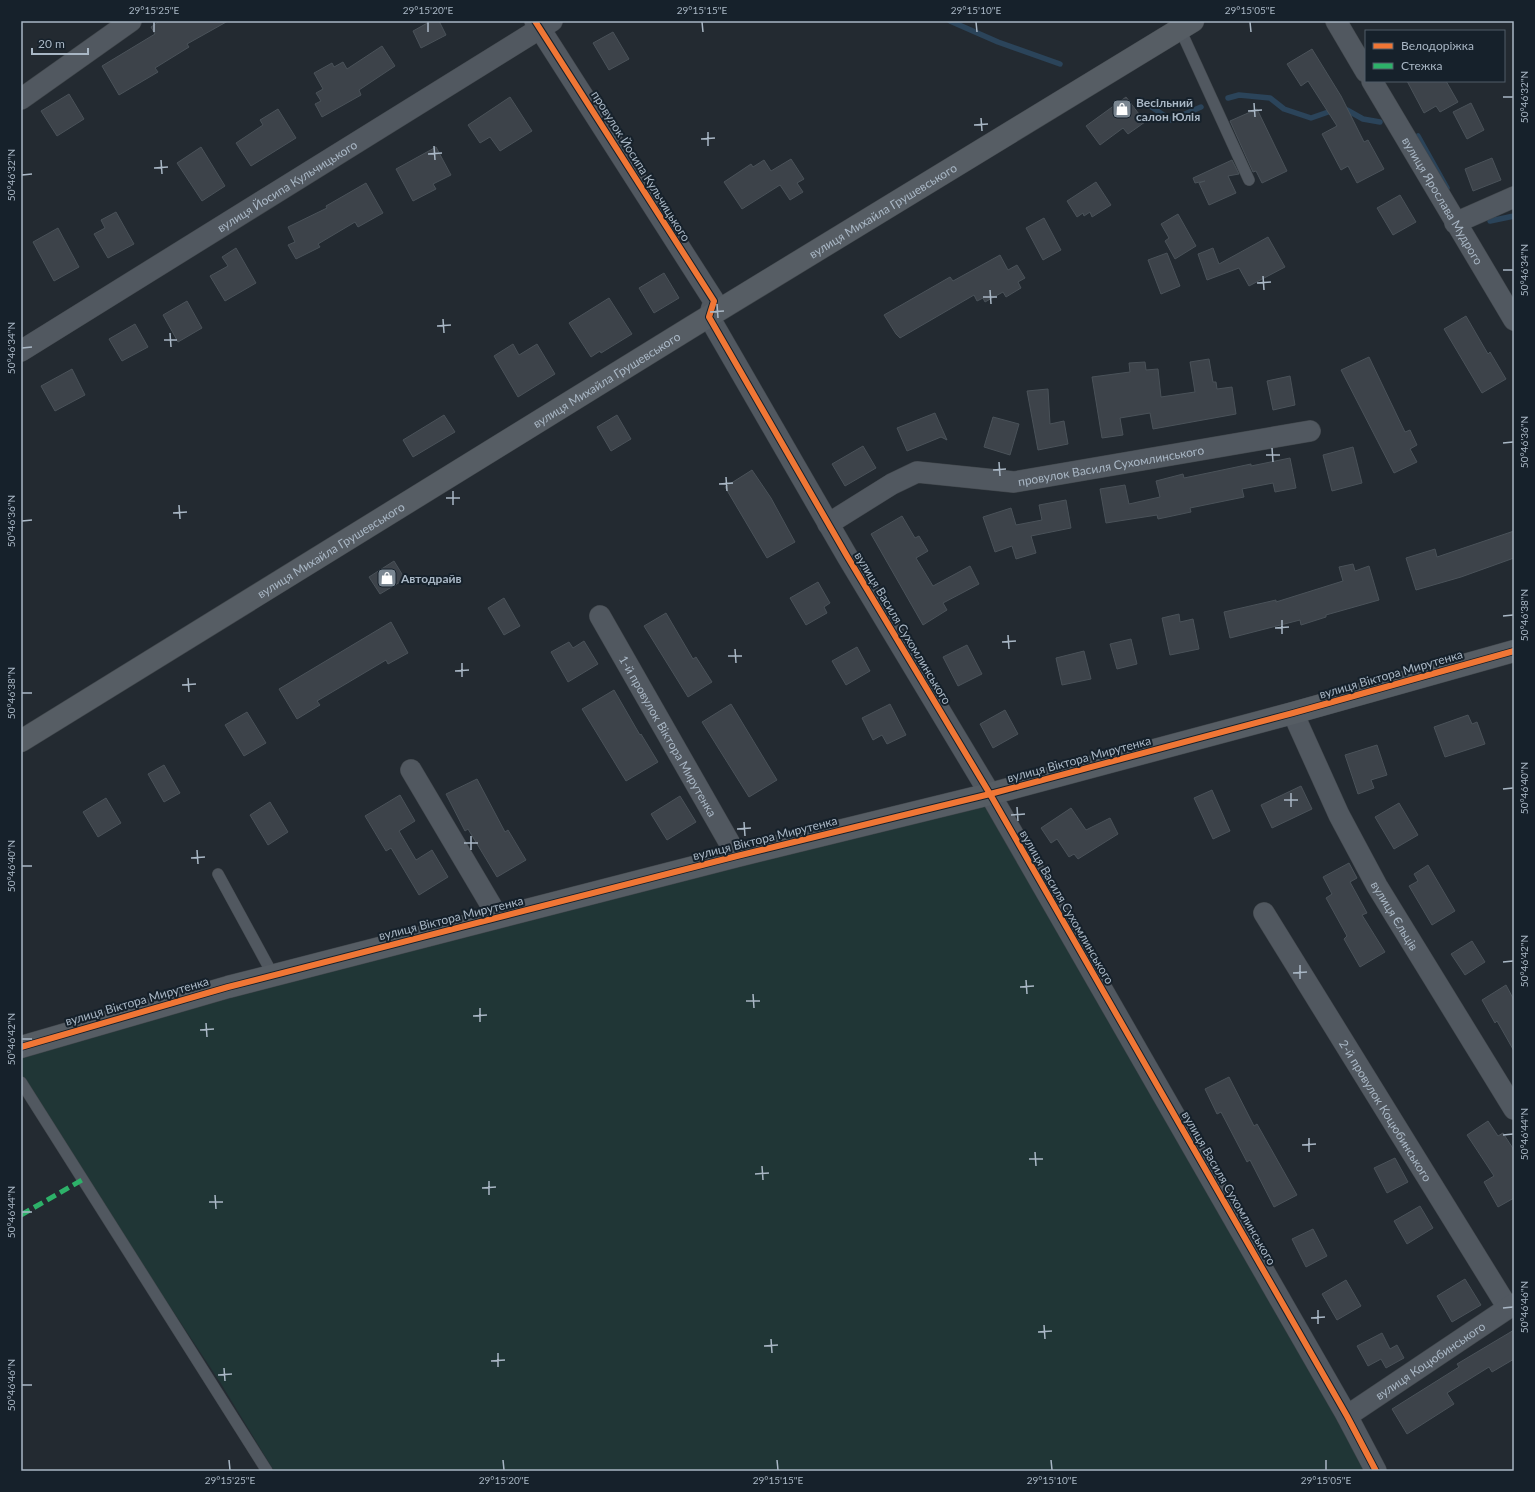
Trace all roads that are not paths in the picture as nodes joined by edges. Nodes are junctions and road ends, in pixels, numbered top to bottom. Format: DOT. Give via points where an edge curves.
graph roads {
  1 [pos="131,21"];
  2 [pos="1336,21"];
  3 [pos="543,24"];
  4 [pos="1187,25"];
  5 [pos="1365,70"];
  6 [pos="1373,82"];
  7 [pos="21,99"];
  8 [pos="1249,180"];
  9 [pos="1514,197"];
  10 [pos="1455,223"];
  11 [pos="709,317"];
  12 [pos="1514,320"];
  13 [pos="21,351"];
  14 [pos="1310,431"];
  15 [pos="828,524"];
  16 [pos="600,616"];
  17 [pos="1514,651"];
  18 [pos="1293,713"];
  19 [pos="21,741"];
  20 [pos="411,770"];
  21 [pos="990,794"];
  22 [pos="737,856"];
  23 [pos="218,874"];
  24 [pos="1264,913"];
  25 [pos="498,918"];
  26 [pos="273,975"];
  27 [pos="21,1047"];
  28 [pos="21,1082"];
  29 [pos="1514,1109"];
  30 [pos="1511,1306"];
  31 [pos="1347,1416"];
  32 [pos="267,1471"];
  33 [pos="1376,1471"];
  1 -- 7 [label="street"];
  2 -- 5 [label="street"];
  3 -- 11 [label="street, провулок Йосипа Кульчицького" via="714,301"];
  3 -- 13 [label="street, вулиця Йосипа Кульчицького"];
  4 -- 8 [label="lane"];
  4 -- 11 [label="street, вулиця Михайла Грушевського"];
  6 -- 10 [label="street, вулиця Ярослава Мудрого"];
  9 -- 10 [label="street"];
  10 -- 12 [label="street, вулиця Ярослава Мудрого"];
  11 -- 15 [label="street, вулиця Василя Сухомлинського"];
  11 -- 19 [label="street, вулиця Михайла Грушевського"];
  14 -- 15 [label="street, провулок Василя Сухомлинського" via="1014,482 917,472 892,484"];
  15 -- 21 [label="street, вулиця Василя Сухомлинського"];
  16 -- 22 [label="street, 1-й провулок Віктора Мирутенка"];
  17 -- 18 [label="street, вулиця Віктора Мирутенка"];
  18 -- 21 [label="street, вулиця Віктора Мирутенка"];
  18 -- 29 [label="street, вулиця Єльців" via="1339,815 1377,886"];
  20 -- 25 [label="street"];
  21 -- 22 [label="street, вулиця Віктора Мирутенка"];
  21 -- 31 [label="street, вулиця Василя Сухомлинського"];
  22 -- 25 [label="street, вулиця Віктора Мирутенка"];
  23 -- 26 [label="lane"];
  24 -- 30 [label="street, 2-й провулок Коцюбинського"];
  25 -- 26 [label="street, вулиця Віктора Мирутенка"];
  26 -- 27 [label="street, вулиця Віктора Мирутенка"];
  28 -- 32 [label="lane"];
  30 -- 31 [label="street, вулиця Коцюбинського"];
  31 -- 33 [label="street, вулиця Василя Сухомлинського"];
}
